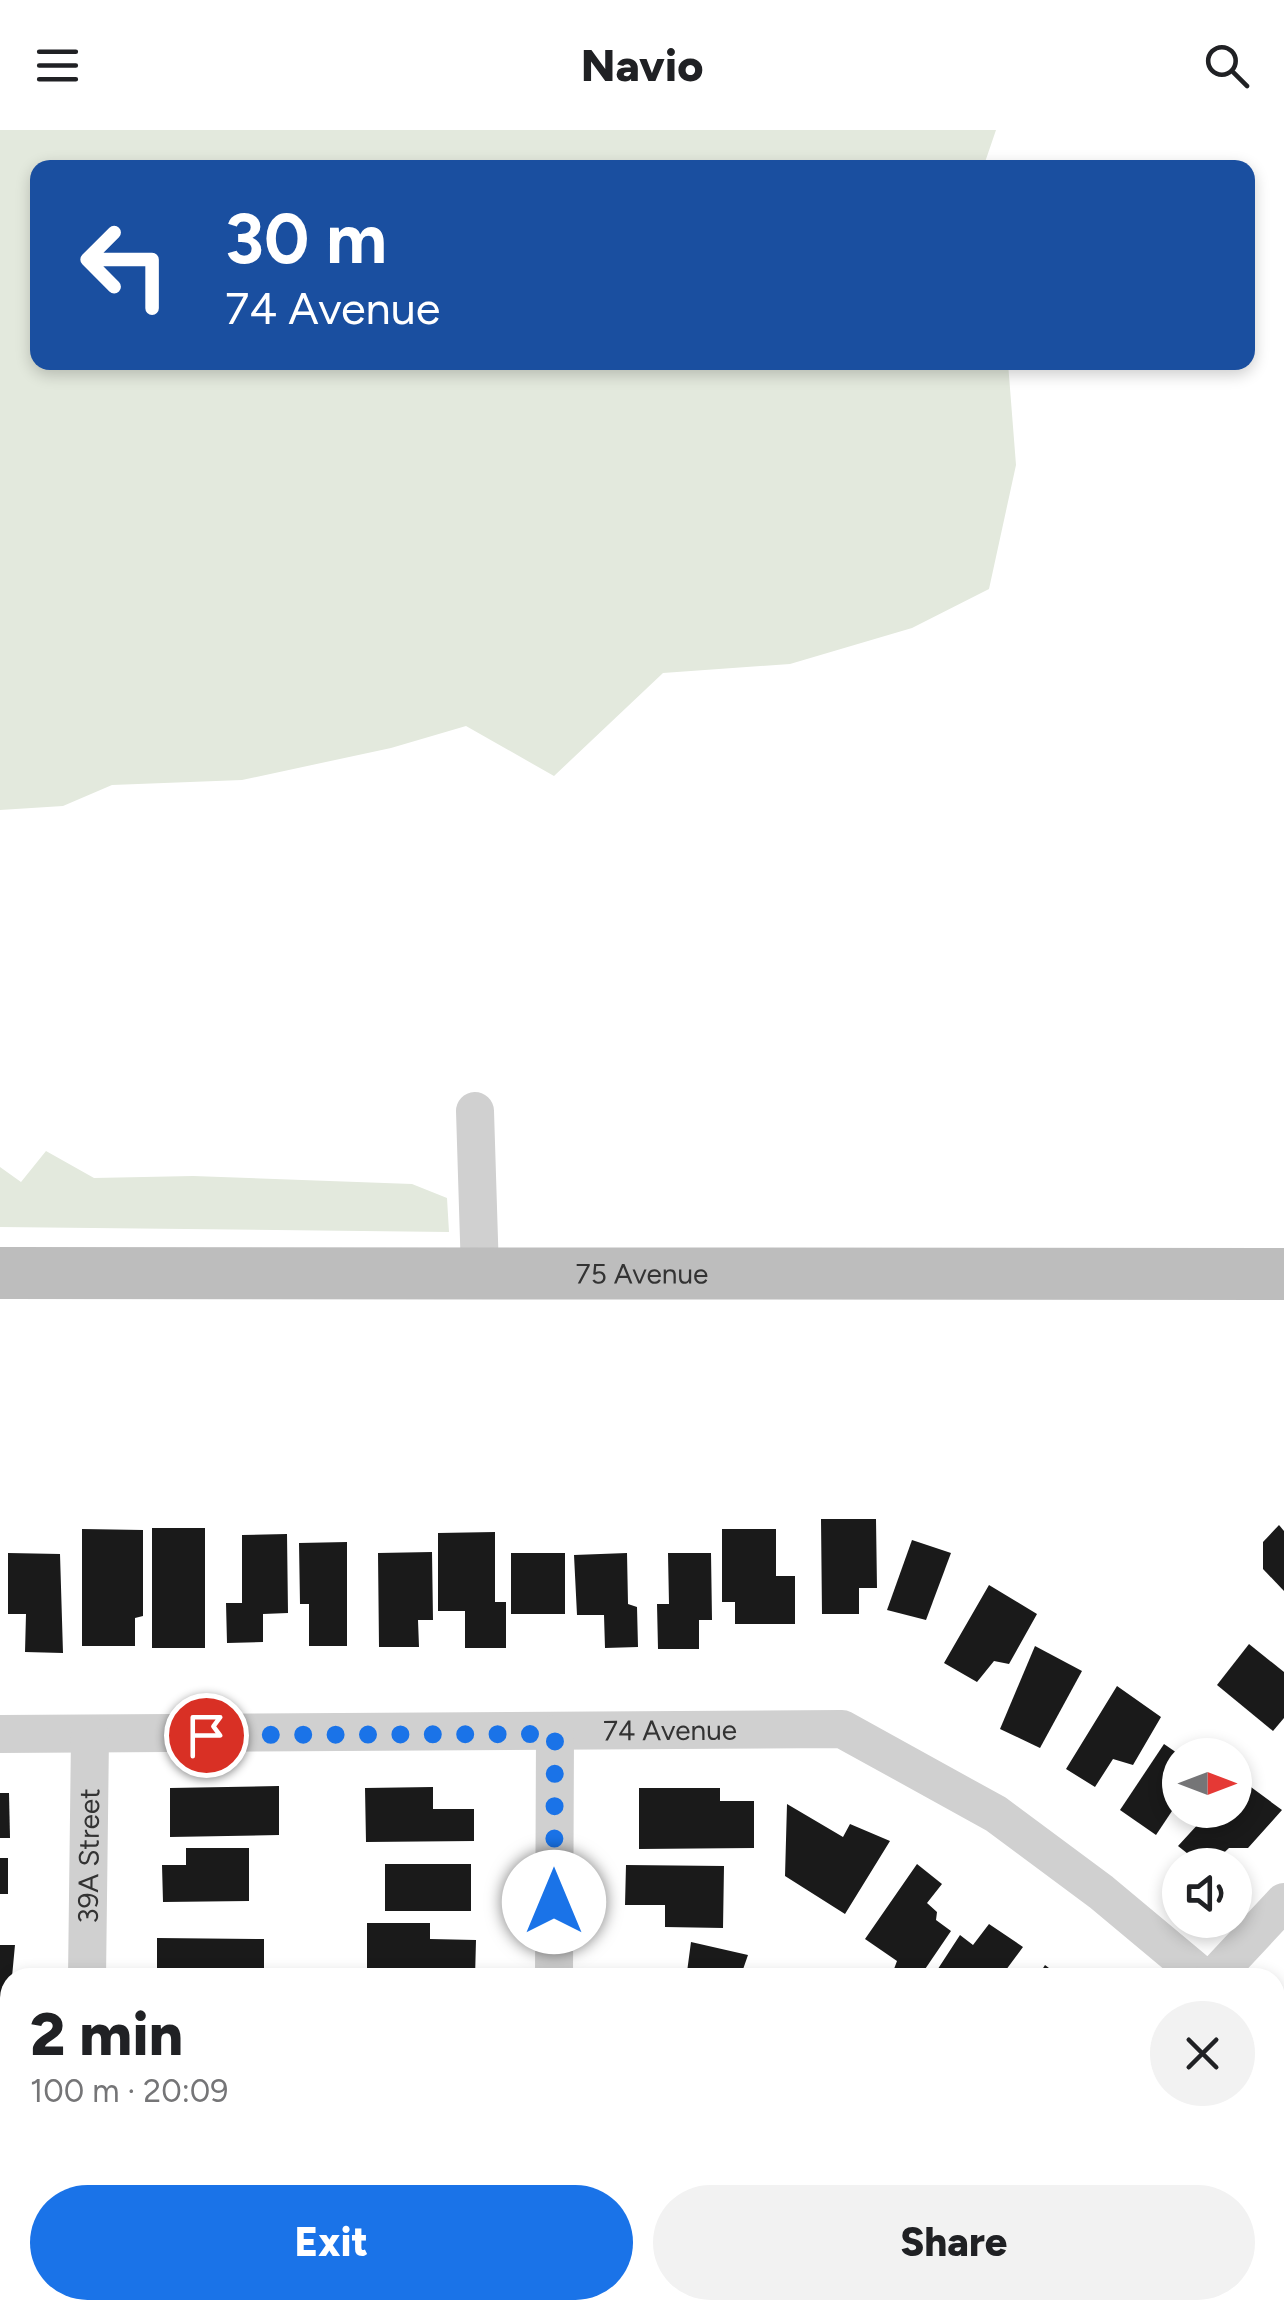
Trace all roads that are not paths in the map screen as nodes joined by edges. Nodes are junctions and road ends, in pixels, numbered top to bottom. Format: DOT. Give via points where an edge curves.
graph roads {
  1 [pos="474,1111"];
  2 [pos="480,1272"];
  3 [pos="0,1273"];
  4 [pos="1284,1274"];
  5 [pos="0,1734"];
  6 [pos="555,1734"];
  7 [pos="90,1736"];
  8 [pos="1284,1902"];
  9 [pos="87,1968"];
  10 [pos="554,1968"];
  11 [pos="1192,1968"];
  12 [pos="1222,1968"];
  1 -- 2 [label="street"];
  2 -- 3 [label="main road, 75 Avenue"];
  2 -- 4 [label="main road, 75 Avenue"];
  5 -- 7 [label="street, 74 Avenue"];
  6 -- 7 [label="street, 74 Avenue"];
  6 -- 10 [label="street"];
  6 -- 11 [label="street, 74 Avenue" via="842,1730 996,1814"];
  7 -- 9 [label="street, 39A Street"];
  8 -- 12 [label="street"];
}
